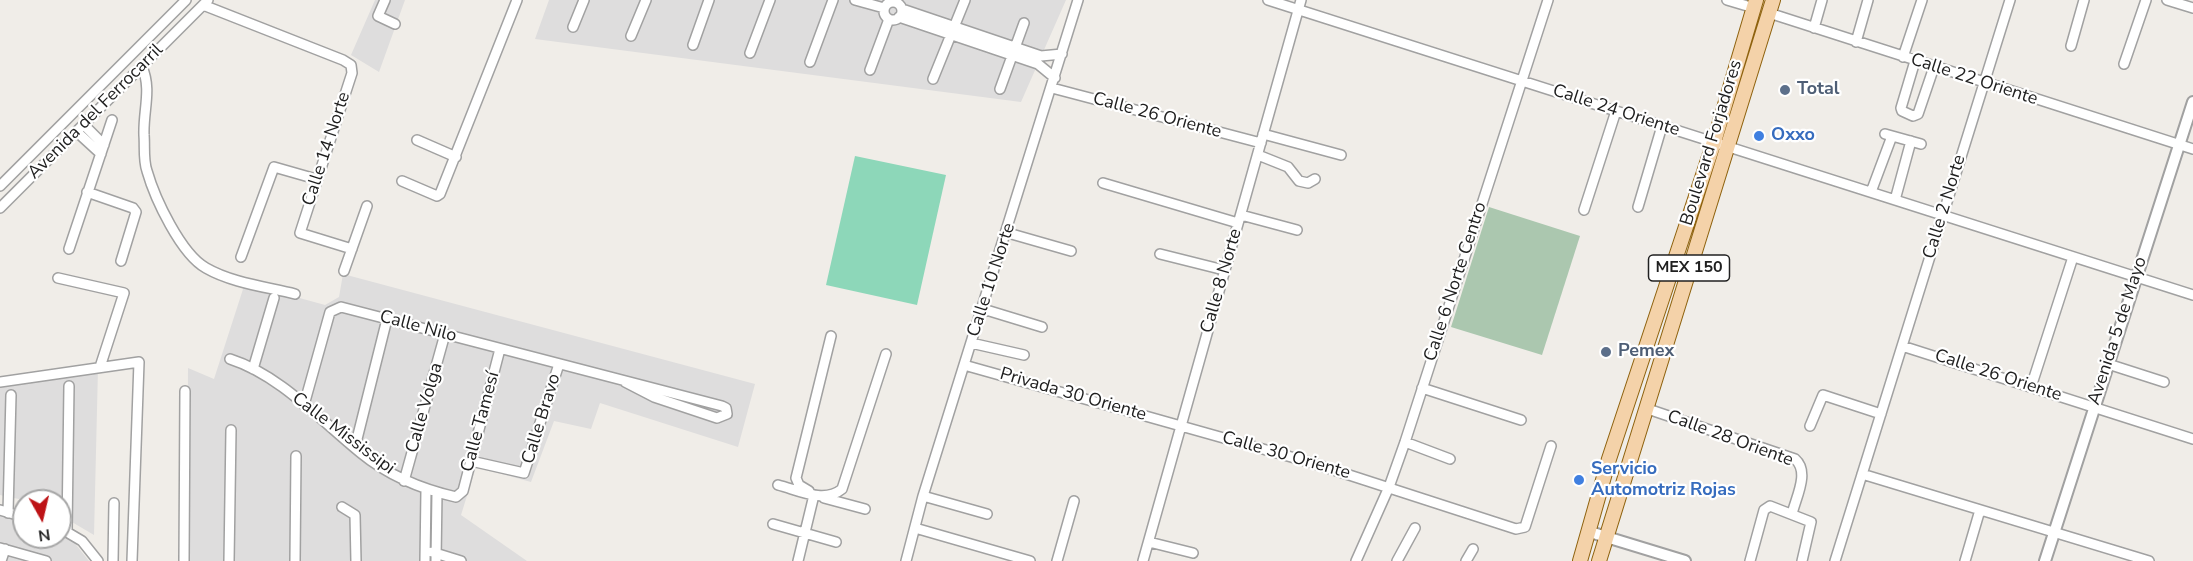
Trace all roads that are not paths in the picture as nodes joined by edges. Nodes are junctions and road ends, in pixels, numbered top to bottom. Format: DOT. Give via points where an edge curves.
graph roads {
  1 [pos="186,0"];
  2 [pos="385,0"];
  3 [pos="517,0"];
  4 [pos="584,0"];
  5 [pos="646,0"];
  6 [pos="709,0"];
  7 [pos="770,0"];
  8 [pos="833,0"];
  9 [pos="855,0"];
  10 [pos="965,0"];
  11 [pos="1078,0"];
  12 [pos="1268,0"];
  13 [pos="1548,0"];
  14 [pos="1727,0"];
  15 [pos="1822,0"];
  16 [pos="1868,0"];
  17 [pos="1922,0"];
  18 [pos="2010,0"];
  19 [pos="2085,0"];
  20 [pos="2146,0"];
  21 [pos="2170,0"];
  22 [pos="205,2"];
  23 [pos="1755,4"];
  24 [pos="1300,5"];
  25 [pos="1771,7"];
  26 [pos="2193,8"];
  27 [pos="897,10"];
  28 [pos="1024,23"];
  29 [pos="395,24"];
  30 [pos="573,27"];
  31 [pos="1814,28"];
  32 [pos="953,31"];
  33 [pos="631,36"];
  34 [pos="1856,42"];
  35 [pos="693,45"];
  36 [pos="2071,46"];
  37 [pos="1014,51"];
  38 [pos="750,53"];
  39 [pos="1062,54"];
  40 [pos="1903,57"];
  41 [pos="1915,61"];
  42 [pos="810,62"];
  43 [pos="2124,64"];
  44 [pos="142,67"];
  45 [pos="1934,67"];
  46 [pos="870,70"];
  47 [pos="1055,78"];
  48 [pos="933,79"];
  49 [pos="1522,81"];
  50 [pos="1984,84"];
  51 [pos="1052,88"];
  52 [pos="1000,89"];
  53 [pos="2193,102"];
  54 [pos="1616,111"];
  55 [pos="112,120"];
  56 [pos="1662,126"];
  57 [pos="80,128"];
  58 [pos="1262,138"];
  59 [pos="417,140"];
  60 [pos="1714,142"];
  61 [pos="2179,145"];
  62 [pos="1728,146"];
  63 [pos="102,149"];
  64 [pos="2193,149"];
  65 [pos="1258,155"];
  66 [pos="1341,155"];
  67 [pos="456,157"];
  68 [pos="316,179"];
  69 [pos="1315,179"];
  70 [pos="402,181"];
  71 [pos="1102,183"];
  72 [pos="0,186"];
  73 [pos="87,192"];
  74 [pos="1871,192"];
  75 [pos="1895,200"];
  76 [pos="367,206"];
  77 [pos="1638,207"];
  78 [pos="0,208"];
  79 [pos="1584,210"];
  80 [pos="1943,216"];
  81 [pos="1240,219"];
  82 [pos="1297,230"];
  83 [pos="1008,233"];
  84 [pos="69,249"];
  85 [pos="352,249"];
  86 [pos="1071,251"];
  87 [pos="1160,254"];
  88 [pos="241,257"];
  89 [pos="2073,257"];
  90 [pos="121,261"];
  91 [pos="1224,270"];
  92 [pos="344,271"];
  93 [pos="2135,277"];
  94 [pos="58,278"];
  95 [pos="295,294"];
  96 [pos="2193,295"];
  97 [pos="274,298"];
  98 [pos="983,309"];
  99 [pos="387,319"];
  100 [pos="1042,327"];
  101 [pos="445,334"];
  102 [pos="831,336"];
  103 [pos="971,343"];
  104 [pos="1902,346"];
  105 [pos="500,349"];
  106 [pos="886,354"];
  107 [pos="1024,355"];
  108 [pos="230,358"];
  109 [pos="559,364"];
  110 [pos="2108,364"];
  111 [pos="964,365"];
  112 [pos="100,366"];
  113 [pos="253,369"];
  114 [pos="0,382"];
  115 [pos="625,382"];
  116 [pos="2164,382"];
  117 [pos="69,386"];
  118 [pos="2031,387"];
  119 [pos="1422,388"];
  120 [pos="185,391"];
  121 [pos="11,395"];
  122 [pos="304,405"];
  123 [pos="2094,406"];
  124 [pos="1645,408"];
  125 [pos="1881,414"];
  126 [pos="1521,420"];
  127 [pos="1182,426"];
  128 [pos="1810,426"];
  129 [pos="231,430"];
  130 [pos="2193,439"];
  131 [pos="1405,442"];
  132 [pos="1551,446"];
  133 [pos="355,447"];
  134 [pos="296,456"];
  135 [pos="1450,459"];
  136 [pos="471,461"];
  137 [pos="1862,474"];
  138 [pos="405,481"];
  139 [pos="778,484"];
  140 [pos="1389,488"];
  141 [pos="65,489"];
  142 [pos="426,490"];
  143 [pos="436,492"];
  144 [pos="460,494"];
  145 [pos="818,496"];
  146 [pos="923,496"];
  147 [pos="1074,501"];
  148 [pos="114,503"];
  149 [pos="342,507"];
  150 [pos="865,509"];
  151 [pos="1980,510"];
  152 [pos="4,511"];
  153 [pos="987,514"];
  154 [pos="1792,514"];
  155 [pos="773,524"];
  156 [pos="915,528"];
  157 [pos="1415,528"];
  158 [pos="2054,531"];
  159 [pos="1590,532"];
  160 [pos="805,533"];
  161 [pos="72,535"];
  162 [pos="1606,536"];
  163 [pos="836,542"];
  164 [pos="1149,542"];
  165 [pos="2,548"];
  166 [pos="425,549"];
  167 [pos="1473,549"];
  168 [pos="19,553"];
  169 [pos="1192,553"];
  170 [pos="436,557"];
  171 [pos="1,561"];
  172 [pos="29,561"];
  173 [pos="46,561"];
  174 [pos="98,561"];
  175 [pos="113,561"];
  176 [pos="132,561"];
  177 [pos="184,561"];
  178 [pos="229,561"];
  179 [pos="295,561"];
  180 [pos="356,561"];
  181 [pos="425,561"];
  182 [pos="461,561"];
  183 [pos="798,561"];
  184 [pos="906,561"];
  185 [pos="1030,561"];
  186 [pos="1057,561"];
  187 [pos="1143,561"];
  188 [pos="1356,561"];
  189 [pos="1397,561"];
  190 [pos="1466,561"];
  191 [pos="1580,561"];
  192 [pos="1599,561"];
  193 [pos="1684,561"];
  194 [pos="1750,561"];
  195 [pos="1802,561"];
  196 [pos="1835,561"];
  197 [pos="1965,561"];
  198 [pos="2045,561"];
  199 [pos="2149,561"];
  1 -- 72 [label="street"];
  2 -- 29 [label="street" via="378,16"];
  3 -- 67 [label="street"];
  4 -- 30 [label="street"];
  5 -- 33 [label="street"];
  6 -- 35 [label="street"];
  7 -- 38 [label="street"];
  8 -- 42 [label="street"];
  9 -- 27 [label="street" via="884,8 884,13"];
  10 -- 32 [label="street"];
  11 -- 39 [label="street, Calle 10 Norte"];
  12 -- 24 [label="street, Calle 24 Oriente"];
  13 -- 49 [label="street, Calle 6 Norte Centro"];
  14 -- 23 [label="street"];
  15 -- 31 [label="street"];
  16 -- 34 [label="street"];
  17 -- 40 [label="street"];
  18 -- 50 [label="street, Calle 2 Norte"];
  19 -- 36 [label="street"];
  20 -- 43 [label="street"];
  21 -- 26 [label="street"];
  22 -- 44 [label="street, Avenida del Ferrocarril"];
  22 -- 68 [label="street, Calle 14 Norte" via="351,65 352,73"];
  23 -- 60 [label="main road, Boulevard Forjadores / MEX 150"];
  24 -- 49 [label="street, Calle 24 Oriente"];
  24 -- 58 [label="street, Calle 8 Norte"];
  25 -- 31 [label="street, Calle 22 Oriente"];
  25 -- 62 [label="main road, Boulevard Forjadores / MEX 150"];
  27 -- 32 [label="street"];
  27 -- 46 [label="street"];
  28 -- 37 [label="street"];
  31 -- 34 [label="street, Calle 22 Oriente"];
  32 -- 37 [label="street"];
  32 -- 48 [label="street"];
  34 -- 40 [label="street, Calle 22 Oriente"];
  37 -- 39 [label="street" via="1041,56"];
  37 -- 47 [label="street"];
  37 -- 52 [label="street"];
  39 -- 47 [label="street, Calle 10 Norte"];
  40 -- 41 [label="street, Calle 22 Oriente"];
  41 -- 45 [label="street, Calle 22 Oriente"];
  41 -- 45 [label="street" via="1902,111 1913,116 1918,114"];
  44 -- 57 [label="street, Avenida del Ferrocarril"];
  44 -- 95 [label="street" via="148,85 143,119 146,169 157,200 175,231 206,268"];
  45 -- 50 [label="street, Calle 22 Oriente"];
  47 -- 51 [label="street, Calle 10 Norte"];
  49 -- 54 [label="street, Calle 24 Oriente"];
  49 -- 119 [label="street, Calle 6 Norte Centro"];
  50 -- 61 [label="street, Calle 22 Oriente"];
  50 -- 80 [label="street, Calle 2 Norte"];
  51 -- 58 [label="street, Calle 26 Oriente"];
  51 -- 83 [label="street, Calle 10 Norte"];
  53 -- 61 [label="street, Avenida 5 de Mayo"];
  54 -- 56 [label="street, Calle 24 Oriente"];
  54 -- 79 [label="street"];
  55 -- 63 [label="street"];
  56 -- 60 [label="street, Calle 24 Oriente"];
  56 -- 77 [label="street"];
  57 -- 63 [label="street"];
  57 -- 78 [label="street, Avenida del Ferrocarril"];
  58 -- 65 [label="street, Calle 8 Norte"];
  58 -- 66 [label="street, Calle 26 Oriente"];
  59 -- 67 [label="street"];
  60 -- 62 [label="street, Calle 24 Oriente"];
  60 -- 159 [label="main road, Boulevard Forjadores / MEX 150" via="1609,459"];
  61 -- 64 [label="street, Calle 22 Oriente"];
  61 -- 93 [label="street, Avenida 5 de Mayo"];
  62 -- 74 [label="street, Calle 24 Oriente"];
  62 -- 124 [label="main road, Boulevard Forjadores / MEX 150"];
  63 -- 73 [label="street"];
  65 -- 69 [label="street" via="1288,167 1299,181 1308,183"];
  65 -- 81 [label="street, Calle 8 Norte"];
  67 -- 70 [label="street" via="437,196"];
  68 -- 85 [label="street, Calle 14 Norte" via="300,233"];
  68 -- 88 [label="street" via="274,167"];
  71 -- 81 [label="street"];
  73 -- 84 [label="street"];
  73 -- 90 [label="street" via="136,212"];
  74 -- 75 [label="street, Calle 24 Oriente"];
  74 -- 75 [label="street" via="1888,135 1916,143"];
  75 -- 80 [label="street, Calle 24 Oriente"];
  76 -- 85 [label="street"];
  80 -- 89 [label="street, Calle 24 Oriente"];
  80 -- 104 [label="street, Calle 2 Norte"];
  81 -- 82 [label="street"];
  81 -- 91 [label="street, Calle 8 Norte"];
  83 -- 86 [label="street"];
  83 -- 98 [label="street, Calle 10 Norte"];
  85 -- 92 [label="street"];
  87 -- 91 [label="street"];
  89 -- 93 [label="street, Calle 24 Oriente"];
  89 -- 118 [label="street"];
  91 -- 127 [label="street, Calle 8 Norte"];
  93 -- 96 [label="street, Calle 24 Oriente"];
  93 -- 110 [label="street, Avenida 5 de Mayo"];
  94 -- 112 [label="street" via="124,293"];
  97 -- 113 [label="street"];
  98 -- 100 [label="street"];
  98 -- 103 [label="street, Calle 10 Norte"];
  99 -- 101 [label="street, Calle Nilo"];
  99 -- 122 [label="street, Calle Nilo" via="341,307 330,312"];
  99 -- 133 [label="street"];
  101 -- 105 [label="street, Calle Nilo"];
  101 -- 138 [label="street, Calle Volga"];
  102 -- 145 [label="street" via="796,478 799,485"];
  103 -- 107 [label="street"];
  103 -- 111 [label="street, Calle 10 Norte"];
  104 -- 118 [label="street, Calle 26 Oriente"];
  104 -- 125 [label="street, Calle 2 Norte"];
  105 -- 109 [label="street, Calle Nilo"];
  105 -- 136 [label="street, Calle Tamesí"];
  106 -- 145 [label="street" via="843,489"];
  108 -- 113 [label="street, Calle Mississipi"];
  109 -- 115 [label="street, Calle Nilo"];
  109 -- 136 [label="street, Calle Bravo" via="528,469 524,473"];
  110 -- 116 [label="street"];
  110 -- 123 [label="street, Avenida 5 de Mayo"];
  111 -- 127 [label="street, Privada 30 Oriente"];
  111 -- 146 [label="street, Calle 10 Norte"];
  112 -- 114 [label="street"];
  112 -- 176 [label="street" via="139,362"];
  113 -- 122 [label="street, Calle Mississipi"];
  115 -- 115 [label="street" via="654,397 717,418 727,414 722,406"];
  117 -- 141 [label="street"];
  118 -- 123 [label="street, Calle 26 Oriente"];
  119 -- 126 [label="street"];
  119 -- 131 [label="street, Calle 6 Norte Centro"];
  120 -- 177 [label="street"];
  121 -- 152 [label="street"];
  122 -- 133 [label="street, Calle Mississipi"];
  123 -- 130 [label="street, Calle 26 Oriente"];
  123 -- 158 [label="street, Avenida 5 de Mayo"];
  124 -- 154 [label="street, Calle 28 Oriente" via="1795,459 1803,472"];
  124 -- 162 [label="main road, Boulevard Forjadores / MEX 150"];
  125 -- 128 [label="street" via="1823,395"];
  125 -- 137 [label="street, Calle 2 Norte"];
  127 -- 140 [label="street, Calle 30 Oriente"];
  127 -- 164 [label="street, Calle 8 Norte"];
  129 -- 178 [label="street"];
  131 -- 135 [label="street"];
  131 -- 140 [label="street, Calle 6 Norte Centro"];
  132 -- 140 [label="street" via="1521,530"];
  133 -- 138 [label="street, Calle Mississipi"];
  134 -- 179 [label="street"];
  136 -- 144 [label="street, Calle Tamesí"];
  137 -- 151 [label="street"];
  137 -- 196 [label="street, Calle 2 Norte"];
  138 -- 142 [label="street, Calle Mississipi"];
  139 -- 145 [label="street"];
  140 -- 188 [label="street, Calle 6 Norte Centro"];
  142 -- 143 [label="street, Calle Mississipi"];
  142 -- 166 [label="street"];
  143 -- 144 [label="street, Calle Mississipi" via="456,497"];
  143 -- 170 [label="street"];
  145 -- 150 [label="street"];
  145 -- 160 [label="street"];
  146 -- 153 [label="street"];
  146 -- 156 [label="street, Calle 10 Norte"];
  147 -- 186 [label="street"];
  148 -- 175 [label="street"];
  149 -- 180 [label="street" via="355,515"];
  151 -- 158 [label="street"];
  151 -- 197 [label="street"];
  154 -- 194 [label="street" via="1766,507"];
  154 -- 195 [label="street" via="1811,522"];
  155 -- 160 [label="street"];
  156 -- 184 [label="street, Calle 10 Norte"];
  156 -- 185 [label="street"];
  157 -- 189 [label="street"];
  158 -- 198 [label="street, Avenida 5 de Mayo"];
  158 -- 199 [label="street"];
  159 -- 162 [label="street"];
  159 -- 191 [label="main road, Boulevard Forjadores / MEX 150"];
  160 -- 163 [label="street"];
  160 -- 183 [label="street"];
  161 -- 174 [label="street" via="82,540"];
  162 -- 192 [label="main road, Boulevard Forjadores / MEX 150"];
  162 -- 193 [label="street"];
  164 -- 169 [label="street"];
  164 -- 187 [label="street, Calle 8 Norte"];
  165 -- 168 [label="street"];
  165 -- 171 [label="street"];
  166 -- 170 [label="street"];
  166 -- 181 [label="street"];
  167 -- 190 [label="street"];
  168 -- 172 [label="street"];
  168 -- 173 [label="street"];
  170 -- 182 [label="street"];
}
